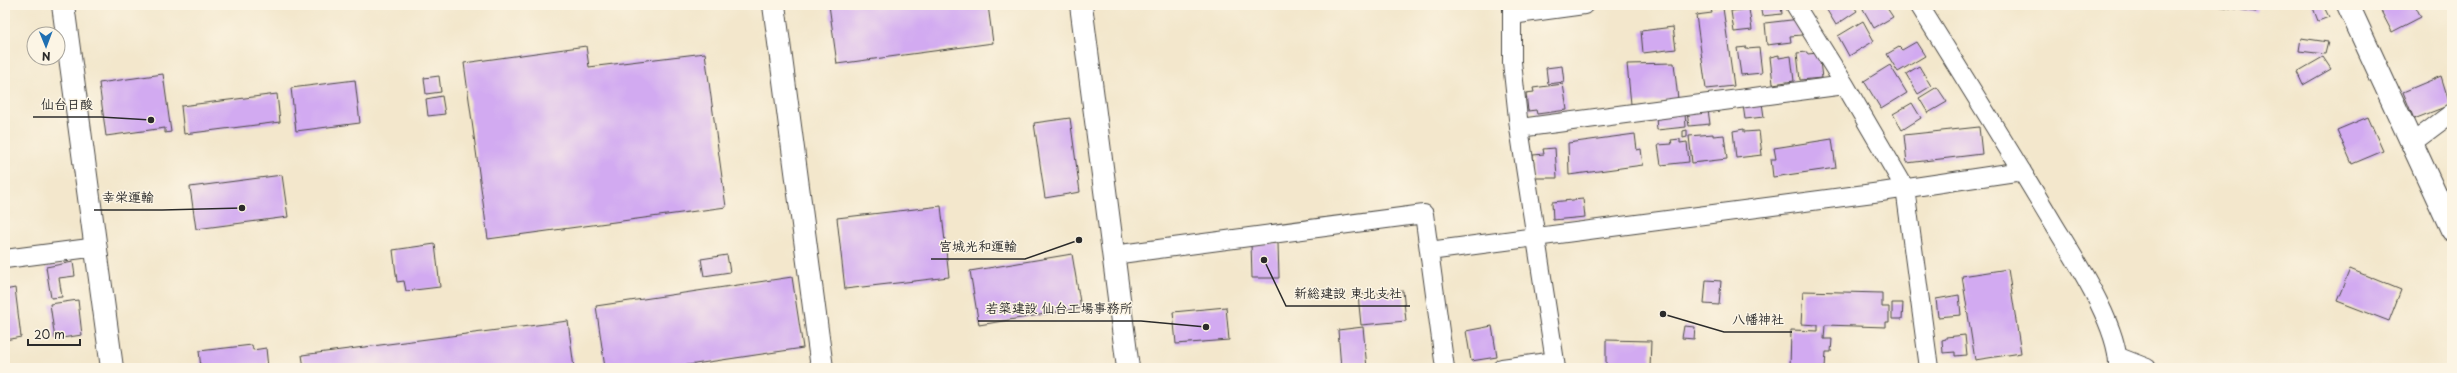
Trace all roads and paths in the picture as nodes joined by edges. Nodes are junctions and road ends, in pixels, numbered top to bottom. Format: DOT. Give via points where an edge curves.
graph roads {
  1 [pos="63,5"];
  2 [pos="774,5"];
  3 [pos="1081,5"];
  4 [pos="1584,5"];
  5 [pos="1795,5"];
  6 [pos="1919,5"];
  7 [pos="2348,5"];
  8 [pos="1512,10"];
  9 [pos="1845,85"];
  10 [pos="2452,112"];
  11 [pos="1519,128"];
  12 [pos="2412,143"];
  13 [pos="2022,171"];
  14 [pos="1905,188"];
  15 [pos="2452,230"];
  16 [pos="1535,236"];
  17 [pos="97,247"];
  18 [pos="1429,250"];
  19 [pos="1113,255"];
  20 [pos="5,259"];
  21 [pos="2118,362"];
  22 [pos="1556,364"];
  23 [pos="112,368"];
  24 [pos="822,368"];
  25 [pos="1128,368"];
  26 [pos="1445,368"];
  27 [pos="1502,368"];
  28 [pos="1929,368"];
  29 [pos="2147,368"];
  1 -- 17 [label="street"];
  2 -- 24 [label="street"];
  3 -- 19 [label="street"];
  4 -- 8 [label="street"];
  5 -- 9 [label="street"];
  6 -- 13 [label="street"];
  7 -- 12 [label="street"];
  8 -- 11 [label="street" via="1512,62"];
  9 -- 11 [label="street"];
  9 -- 14 [label="street"];
  10 -- 12 [label="street"];
  11 -- 16 [label="street"];
  12 -- 15 [label="street"];
  13 -- 14 [label="street"];
  13 -- 21 [label="street" via="2097,299"];
  14 -- 16 [label="street"];
  14 -- 28 [label="street"];
  16 -- 18 [label="street"];
  16 -- 22 [label="street"];
  17 -- 20 [label="street"];
  17 -- 23 [label="street"];
  18 -- 19 [label="street" via="1424,214"];
  18 -- 26 [label="street"];
  19 -- 25 [label="street"];
  21 -- 29 [label="street"];
  22 -- 27 [label="street"];
}
